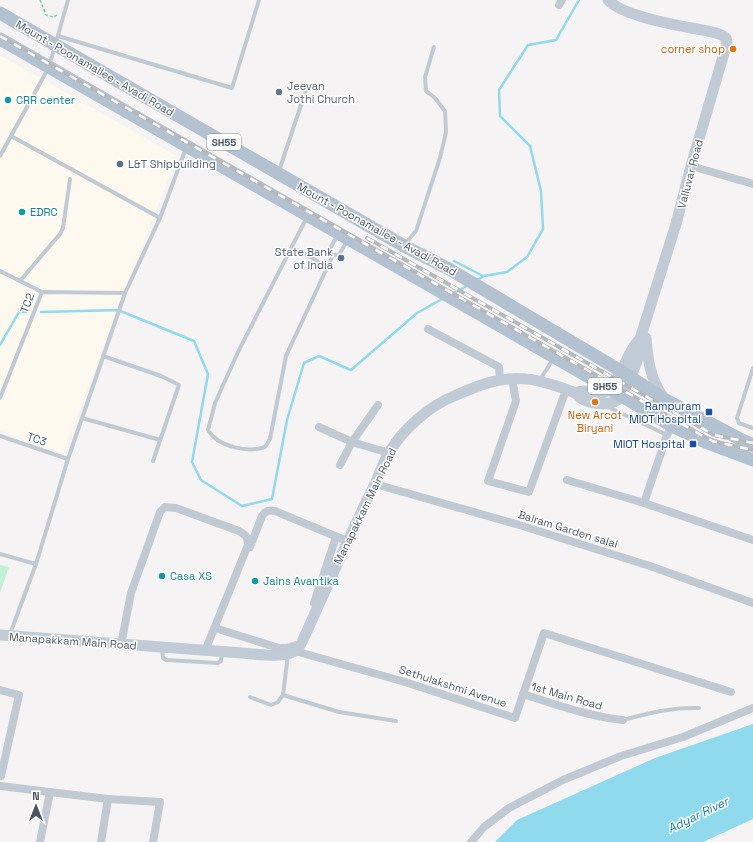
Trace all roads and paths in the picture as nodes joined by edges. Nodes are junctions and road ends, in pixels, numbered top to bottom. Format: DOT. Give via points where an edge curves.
graph roads {
  1 [pos="40,0"];
  2 [pos="68,0"];
  3 [pos="259,0"];
  4 [pos="608,0"];
  5 [pos="0,13"];
  6 [pos="65,13"];
  7 [pos="0,39"];
  8 [pos="57,40"];
  9 [pos="434,47"];
  10 [pos="49,67"];
  11 [pos="306,90"];
  12 [pos="11,136"];
  13 [pos="187,146"];
  14 [pos="0,156"];
  15 [pos="691,166"];
  16 [pos="279,173"];
  17 [pos="70,178"];
  18 [pos="753,184"];
  19 [pos="308,215"];
  20 [pos="160,218"];
  21 [pos="344,236"];
  22 [pos="404,246"];
  23 [pos="292,247"];
  24 [pos="333,255"];
  25 [pos="328,267"];
  26 [pos="0,271"];
  27 [pos="20,281"];
  28 [pos="42,292"];
  29 [pos="124,294"];
  30 [pos="645,324"];
  31 [pos="428,329"];
  32 [pos="103,356"];
  33 [pos="554,357"];
  34 [pos="753,368"];
  35 [pos="626,374"];
  36 [pos="500,379"];
  37 [pos="512,379"];
  38 [pos="539,381"];
  39 [pos="610,389"];
  40 [pos="570,391"];
  41 [pos="621,396"];
  42 [pos="0,398"];
  43 [pos="664,399"];
  44 [pos="602,404"];
  45 [pos="378,405"];
  46 [pos="82,418"];
  47 [pos="319,427"];
  48 [pos="753,428"];
  49 [pos="736,429"];
  50 [pos="670,431"];
  51 [pos="0,436"];
  52 [pos="160,440"];
  53 [pos="352,442"];
  54 [pos="753,444"];
  55 [pos="389,452"];
  56 [pos="68,459"];
  57 [pos="753,460"];
  58 [pos="153,461"];
  59 [pos="340,465"];
  60 [pos="567,480"];
  61 [pos="375,484"];
  62 [pos="644,503"];
  63 [pos="336,537"];
  64 [pos="753,540"];
  65 [pos="347,542"];
  66 [pos="0,554"];
  67 [pos="36,564"];
  68 [pos="753,603"];
  69 [pos="218,629"];
  70 [pos="5,636"];
  71 [pos="121,645"];
  72 [pos="162,648"];
  73 [pos="208,651"];
  74 [pos="222,652"];
  75 [pos="291,652"];
  76 [pos="0,690"];
  77 [pos="731,692"];
  78 [pos="523,694"];
  79 [pos="283,695"];
  80 [pos="250,697"];
  81 [pos="699,708"];
  82 [pos="753,708"];
  83 [pos="624,720"];
  84 [pos="396,721"];
  85 [pos="0,775"];
  86 [pos="0,786"];
  87 [pos="50,792"];
  88 [pos="108,799"];
  89 [pos="40,842"];
  90 [pos="101,842"];
  91 [pos="152,842"];
  92 [pos="471,842"];
  1 -- 6 [label="path" via="46,15 53,17"];
  2 -- 6 [label="lane"];
  3 -- 8 [label="lane" via="232,88"];
  4 -- 15 [label="main road, Valluvar Road" via="626,11 726,38 727,43"];
  5 -- 8 [label="main road, Mount - Poonamallee - Avadi Road / SH55"];
  6 -- 8 [label="lane"];
  7 -- 10 [label="main road, Mount - Poonamallee - Avadi Road / SH55"];
  8 -- 10 [label="lane"];
  8 -- 16 [label="main road, Mount - Poonamallee - Avadi Road / SH55"];
  9 -- 22 [label="lane" via="425,77 426,91 445,111 446,132 416,231"];
  10 -- 12 [label="lane"];
  10 -- 13 [label="main road, Mount - Poonamallee - Avadi Road / SH55"];
  11 -- 16 [label="lane"];
  12 -- 14 [label="lane"];
  12 -- 20 [label="lane"];
  13 -- 19 [label="main road, Mount - Poonamallee - Avadi Road / SH55"];
  13 -- 20 [label="lane"];
  15 -- 18 [label="street"];
  15 -- 30 [label="main road, Valluvar Road"];
  16 -- 22 [label="main road, Mount - Poonamallee - Avadi Road / SH55"];
  17 -- 27 [label="lane" via="63,228"];
  19 -- 21 [label="main road, Mount - Poonamallee - Avadi Road / SH55"];
  19 -- 23 [label="lane"];
  20 -- 29 [label="lane"];
  21 -- 24 [label="lane" via="330,248"];
  21 -- 24 [label="lane" via="341,254"];
  21 -- 33 [label="main road, Mount - Poonamallee - Avadi Road / SH55"];
  22 -- 35 [label="main road, Mount - Poonamallee - Avadi Road / SH55" via="449,269"];
  23 -- 25 [label="lane"];
  23 -- 25 [label="lane" via="215,403 208,430 212,437 220,442 258,450 265,447 270,439 286,356"];
  24 -- 25 [label="lane"];
  26 -- 27 [label="lane"];
  27 -- 28 [label="lane"];
  28 -- 29 [label="lane, TC2"];
  28 -- 42 [label="lane, TC2"];
  29 -- 32 [label="lane"];
  30 -- 35 [label="main road, Valluvar Road" via="640,339 634,344"];
  30 -- 43 [label="main road" via="652,378"];
  31 -- 36 [label="street" via="499,368"];
  32 -- 46 [label="lane"];
  32 -- 52 [label="lane" via="161,376 178,385"];
  33 -- 38 [label="lane"];
  33 -- 39 [label="main road, Mount - Poonamallee - Avadi Road / SH55"];
  34 -- 49 [label="lane"];
  35 -- 39 [label="main road, Valluvar Road"];
  35 -- 41 [label="main road"];
  35 -- 43 [label="main road, Mount - Poonamallee - Avadi Road / SH55"];
  36 -- 37 [label="main road, Manapakkam Main Road"];
  36 -- 55 [label="main road, Manapakkam Main Road" via="470,388 426,412 406,430"];
  37 -- 38 [label="main road, Manapakkam Main Road" via="526,378"];
  37 -- 40 [label="street" via="516,401 488,481 529,492"];
  38 -- 40 [label="main road, Manapakkam Main Road"];
  39 -- 40 [label="main road" via="603,393"];
  39 -- 41 [label="main road, Mount - Poonamallee - Avadi Road / SH55"];
  40 -- 44 [label="main road, Manapakkam Main Road" via="582,399"];
  41 -- 44 [label="main road" via="612,402"];
  41 -- 50 [label="main road, Mount - Poonamallee - Avadi Road / SH55"];
  43 -- 49 [label="main road, Mount - Poonamallee - Avadi Road / SH55"];
  44 -- 50 [label="lane"];
  45 -- 53 [label="street"];
  46 -- 52 [label="lane"];
  46 -- 56 [label="lane"];
  47 -- 53 [label="street"];
  48 -- 49 [label="lane"];
  49 -- 54 [label="main road, Mount - Poonamallee - Avadi Road / SH55"];
  50 -- 57 [label="main road, Mount - Poonamallee - Avadi Road / SH55"];
  50 -- 62 [label="street"];
  51 -- 56 [label="lane, TC3"];
  52 -- 58 [label="lane"];
  53 -- 55 [label="street"];
  53 -- 59 [label="street"];
  55 -- 61 [label="main road, Manapakkam Main Road"];
  56 -- 67 [label="lane"];
  60 -- 62 [label="street"];
  61 -- 65 [label="main road, Manapakkam Main Road"];
  61 -- 68 [label="street, Balram Garden salai" via="650,566"];
  62 -- 64 [label="street"];
  63 -- 65 [label="street"];
  63 -- 69 [label="street" via="308,619 294,647 279,648"];
  63 -- 69 [label="street" via="275,511 265,512"];
  65 -- 75 [label="main road, Manapakkam Main Road" via="302,642"];
  66 -- 67 [label="lane"];
  67 -- 70 [label="lane"];
  69 -- 73 [label="street"];
  70 -- 71 [label="main road, Manapakkam Main Road"];
  71 -- 72 [label="main road, Manapakkam Main Road"];
  71 -- 73 [label="street" via="132,593 160,512 165,507 176,508 239,531 248,539 248,545"];
  72 -- 73 [label="main road, Manapakkam Main Road"];
  72 -- 74 [label="lane" via="163,658 166,660 218,663 221,661"];
  73 -- 74 [label="main road, Manapakkam Main Road"];
  74 -- 75 [label="main road, Manapakkam Main Road" via="270,655"];
  75 -- 78 [label="street, Sethulakshmi Avenue" via="405,682 515,718"];
  75 -- 79 [label="lane"];
  76 -- 85 [label="street" via="19,695"];
  77 -- 78 [label="street, Sethulakshmi Avenue" via="544,633"];
  78 -- 83 [label="street, 1st Main Road" via="576,712"];
  79 -- 80 [label="lane" via="278,702 271,705"];
  79 -- 84 [label="lane" via="339,712"];
  81 -- 83 [label="lane, 1st Main Road" via="654,711"];
  82 -- 92 [label="street" via="683,737 621,756 563,780 509,808 484,827"];
  86 -- 87 [label="street"];
  87 -- 88 [label="street"];
  87 -- 89 [label="street"];
  88 -- 90 [label="street"];
  88 -- 91 [label="street" via="160,802"];
}
